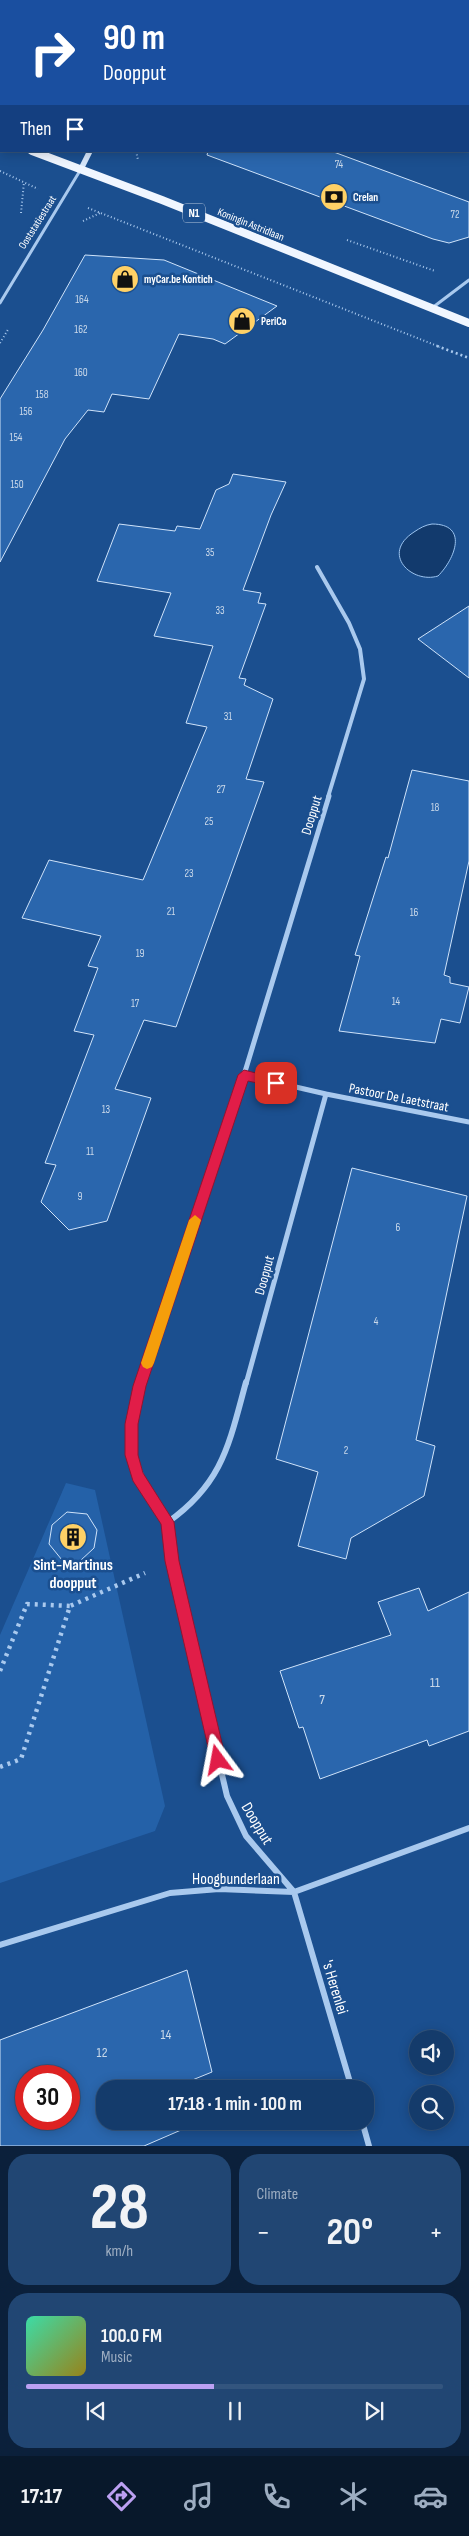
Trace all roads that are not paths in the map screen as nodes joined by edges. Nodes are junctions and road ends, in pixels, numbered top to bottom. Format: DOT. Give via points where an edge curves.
graph roads {
  1 [pos="35,152"];
  2 [pos="90,152"];
  3 [pos="81,169"];
  4 [pos="469,280"];
  5 [pos="0,303"];
  6 [pos="432,308"];
  7 [pos="469,323"];
  8 [pos="317,568"];
  9 [pos="244,1075"];
  10 [pos="326,1094"];
  11 [pos="469,1122"];
  12 [pos="168,1522"];
  13 [pos="469,1828"];
  14 [pos="294,1892"];
  15 [pos="0,1945"];
  16 [pos="349,2080"];
  17 [pos="365,2130"];
  18 [pos="369,2146"];
  1 -- 3 [label="main road, Koningin Astridlaan / N1"];
  2 -- 3 [label="street, Ooststatiestraat"];
  3 -- 5 [label="street, Ooststatiestraat"];
  3 -- 6 [label="main road, Koningin Astridlaan / N1"];
  4 -- 6 [label="street"];
  6 -- 7 [label="main road, Koningin Astridlaan / N1"];
  8 -- 9 [label="street, Doopput" via="349,622 360,649 364,679"];
  9 -- 10 [label="street"];
  9 -- 12 [label="street, Doopput" via="139,1386 132,1424 131,1455 138,1476"];
  10 -- 11 [label="street, Pastoor De Laetstraat"];
  10 -- 12 [label="street, Doopput" via="226,1454 206,1491"];
  12 -- 14 [label="street, Doopput" via="172,1561 227,1796 246,1836"];
  13 -- 14 [label="street, Hoogbunderlaan"];
  14 -- 15 [label="street, Hoogbunderlaan" via="219,1889 170,1893"];
  14 -- 16 [label="street, 's Herenlei"];
  17 -- 18 [label="street"];
}
